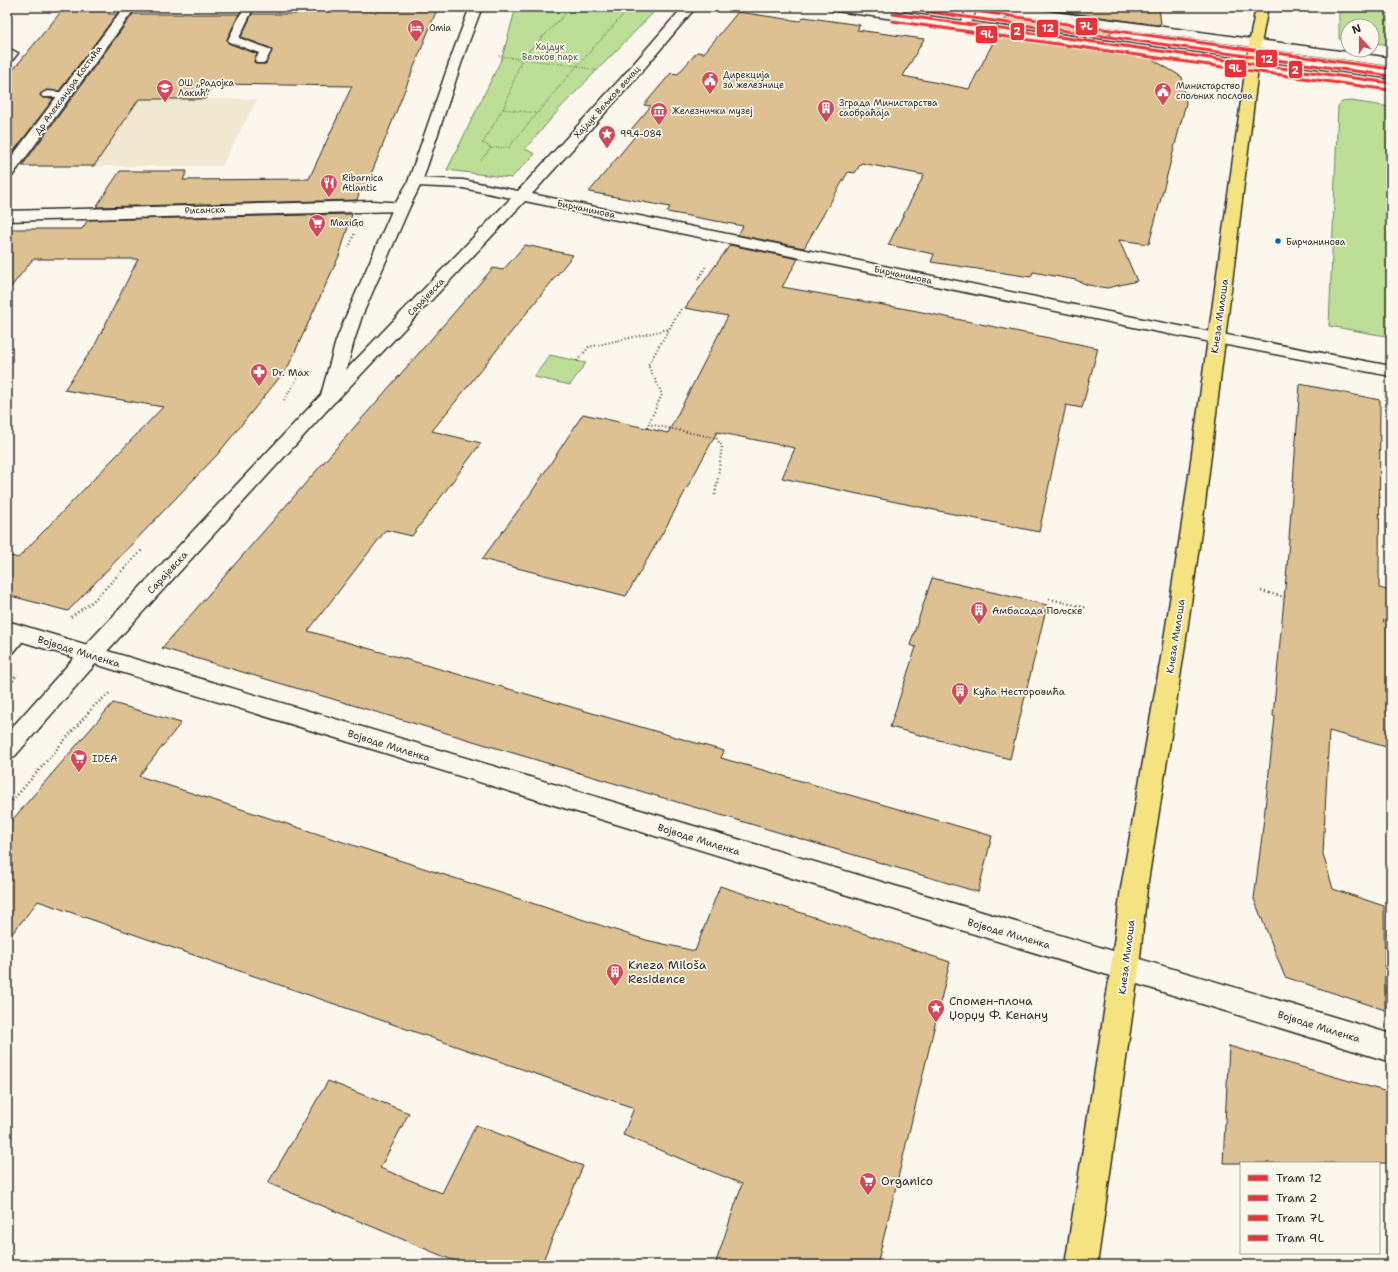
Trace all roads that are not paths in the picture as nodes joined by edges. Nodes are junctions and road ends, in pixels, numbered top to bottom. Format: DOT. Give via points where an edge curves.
graph roads {
  1 [pos="130,7"];
  2 [pos="249,7"];
  3 [pos="476,7"];
  4 [pos="690,7"];
  5 [pos="836,7"];
  6 [pos="973,7"];
  7 [pos="990,7"];
  8 [pos="1262,7"];
  9 [pos="964,25"];
  10 [pos="1255,44"];
  11 [pos="261,61"];
  12 [pos="1391,62"];
  13 [pos="1253,65"];
  14 [pos="1391,84"];
  15 [pos="47,95"];
  16 [pos="65,95"];
  17 [pos="7,173"];
  18 [pos="416,182"];
  19 [pos="522,196"];
  20 [pos="402,206"];
  21 [pos="7,216"];
  22 [pos="1216,338"];
  23 [pos="1391,371"];
  24 [pos="330,398"];
  25 [pos="11,637"];
  26 [pos="90,655"];
  27 [pos="7,749"];
  28 [pos="1125,967"];
  29 [pos="1391,1048"];
  30 [pos="1081,1265"];
  1 -- 16 [label="street, Др Александра Костића"];
  2 -- 11 [label="lane" via="232,40 265,51"];
  3 -- 18 [label="street"];
  4 -- 19 [label="street, Хајдук Вељков венац"];
  5 -- 9 [label="street"];
  6 -- 9 [label="lane"];
  7 -- 10 [label="street"];
  8 -- 10 [label="main road, Кнеза Милоша"];
  9 -- 13 [label="street"];
  10 -- 12 [label="street"];
  10 -- 13 [label="main road, Кнеза Милоша"];
  13 -- 14 [label="street"];
  13 -- 22 [label="main road, Кнеза Милоша"];
  15 -- 16 [label="lane"];
  16 -- 17 [label="street, Др Александра Костића"];
  18 -- 19 [label="street, Бирчанинова" via="463,184"];
  18 -- 20 [label="street"];
  19 -- 22 [label="street, Бирчанинова"];
  19 -- 24 [label="street, Сарајевска"];
  20 -- 21 [label="street, Рисанска"];
  20 -- 24 [label="street, Сарајевска" via="354,316"];
  22 -- 23 [label="street, Бирчанинова"];
  22 -- 28 [label="main road, Кнеза Милоша" via="1195,504 1134,888"];
  24 -- 26 [label="street, Сарајевска"];
  25 -- 26 [label="street, Војводе Миленка"];
  26 -- 27 [label="street, Сарајевска"];
  26 -- 28 [label="street, Војводе Миленка"];
  28 -- 29 [label="street, Војводе Миленка"];
  28 -- 30 [label="main road, Кнеза Милоша"];
}
